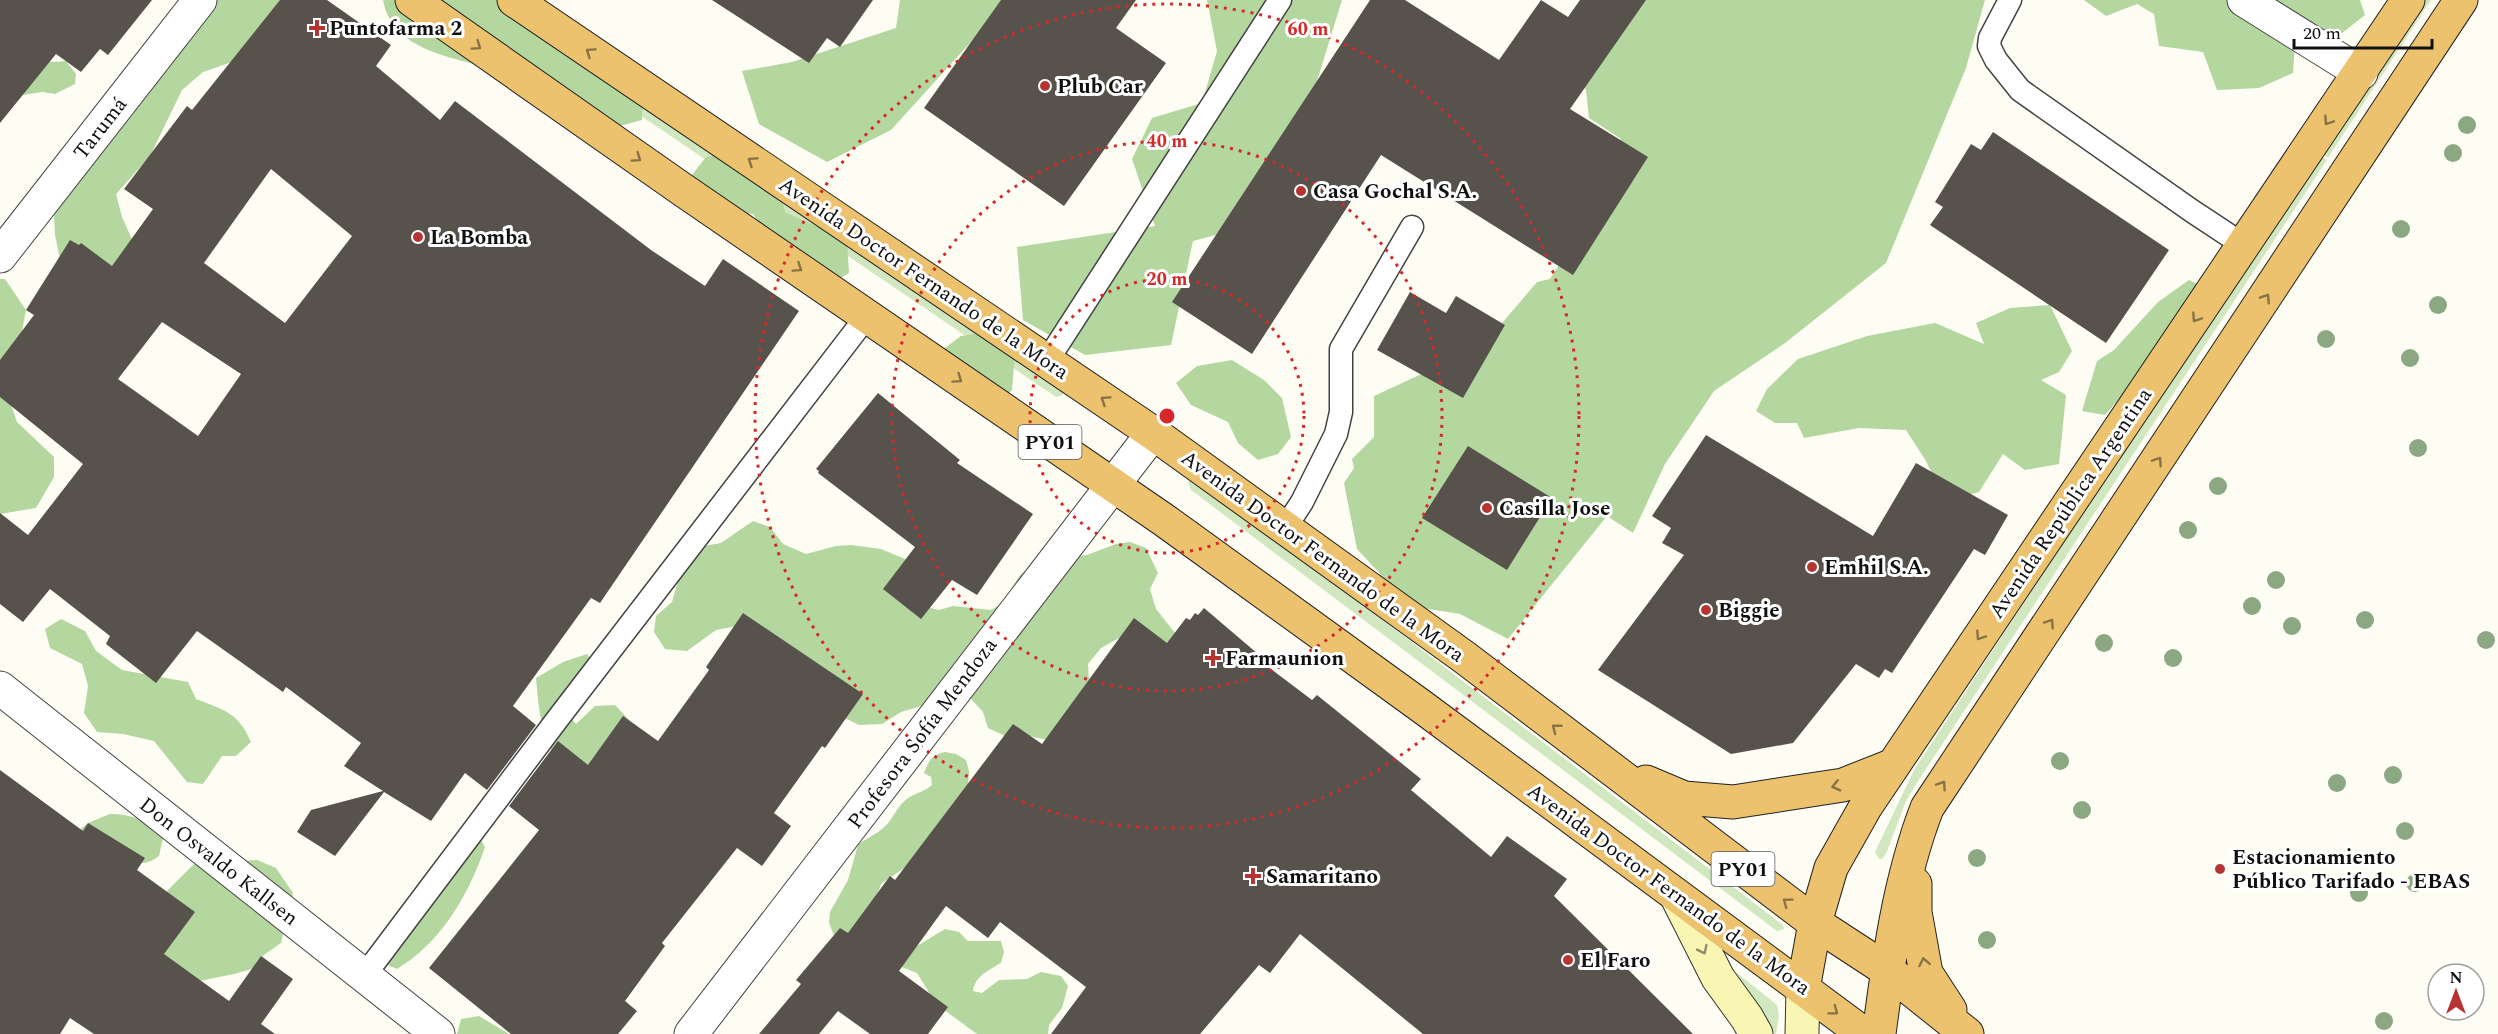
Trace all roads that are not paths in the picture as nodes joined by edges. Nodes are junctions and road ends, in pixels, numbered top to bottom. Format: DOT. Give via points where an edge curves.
graph roads {
  1 [pos="200,0"];
  2 [pos="412,0"];
  3 [pos="514,0"];
  4 [pos="1280,0"];
  5 [pos="2010,0"];
  6 [pos="2244,0"];
  7 [pos="2408,0"];
  8 [pos="2461,0"];
  9 [pos="2361,73"];
  10 [pos="1412,227"];
  11 [pos="2245,246"];
  12 [pos="0,256"];
  13 [pos="867,316"];
  14 [pos="1047,361"];
  15 [pos="1153,433"];
  16 [pos="1112,486"];
  17 [pos="1285,528"];
  18 [pos="0,688"];
  19 [pos="1602,763"];
  20 [pos="1891,766"];
  21 [pos="1916,837"];
  22 [pos="1677,897"];
  23 [pos="1815,923"];
  24 [pos="1887,970"];
  25 [pos="364,976"];
  26 [pos="1803,988"];
  27 [pos="1965,1032"];
  28 [pos="438,1034"];
  29 [pos="692,1034"];
  30 [pos="1756,1034"];
  31 [pos="1802,1034"];
  32 [pos="1864,1034"];
  33 [pos="1879,1034"];
  1 -- 12 [label="street, Tarumá"];
  2 -- 13 [label="highway, Avenida Doctor Fernando de la Mora / PY01, one-way"];
  14 -- 3 [label="highway, Avenida Doctor Fernando de la Mora / PY01, one-way"];
  4 -- 14 [label="lane"];
  5 -- 11 [label="lane" via="1989,46 2020,90"];
  6 -- 9 [label="street"];
  7 -- 9 [label="highway, Avenida República Argentina"];
  21 -- 8 [label="highway, one-way" via="1927,808"];
  9 -- 11 [label="highway, Avenida República Argentina, one-way"];
  10 -- 17 [label="lane" via="1341,349 1341,412 1336,434"];
  11 -- 20 [label="highway, Avenida República Argentina, one-way"];
  13 -- 16 [label="highway, Avenida Doctor Fernando de la Mora / PY01, one-way"];
  13 -- 25 [label="lane"];
  15 -- 14 [label="highway, Avenida Doctor Fernando de la Mora / PY01, one-way"];
  15 -- 16 [label="street, Profesora Sofía Mendoza"];
  15 -- 17 [label="highway, Avenida Doctor Fernando de la Mora / PY01"];
  16 -- 22 [label="highway, Avenida Doctor Fernando de la Mora / PY01" via="1422,706"];
  16 -- 29 [label="street, Profesora Sofía Mendoza"];
  19 -- 17 [label="highway, Avenida Doctor Fernando de la Mora / PY01, one-way"];
  18 -- 25 [label="street, Don Osvaldo Kallsen"];
  20 -- 19 [label="highway, one-way" via="1843,785 1733,802 1684,798"];
  23 -- 19 [label="highway, Avenida Doctor Fernando de la Mora / PY01, one-way"];
  20 -- 23 [label="highway, Avenida República Argentina" via="1831,868"];
  21 -- 24 [label="highway" via="1898,903"];
  27 -- 21 [label="highway, one-way" via="1926,973 1915,912"];
  22 -- 26 [label="highway, Avenida Doctor Fernando de la Mora / PY01"];
  22 -- 30 [label="main road, one-way" via="1718,978"];
  23 -- 24 [label="highway, Avenida Doctor Fernando de la Mora / PY01"];
  23 -- 26 [label="highway, Avenida República Argentina"];
  24 -- 27 [label="highway, Avenida Doctor Fernando de la Mora / PY01"];
  24 -- 33 [label="highway"];
  25 -- 28 [label="street, Don Osvaldo Kallsen"];
  26 -- 31 [label="main road, Avenida República Argentina"];
  26 -- 32 [label="highway, Avenida Doctor Fernando de la Mora / PY01, one-way"];
}
